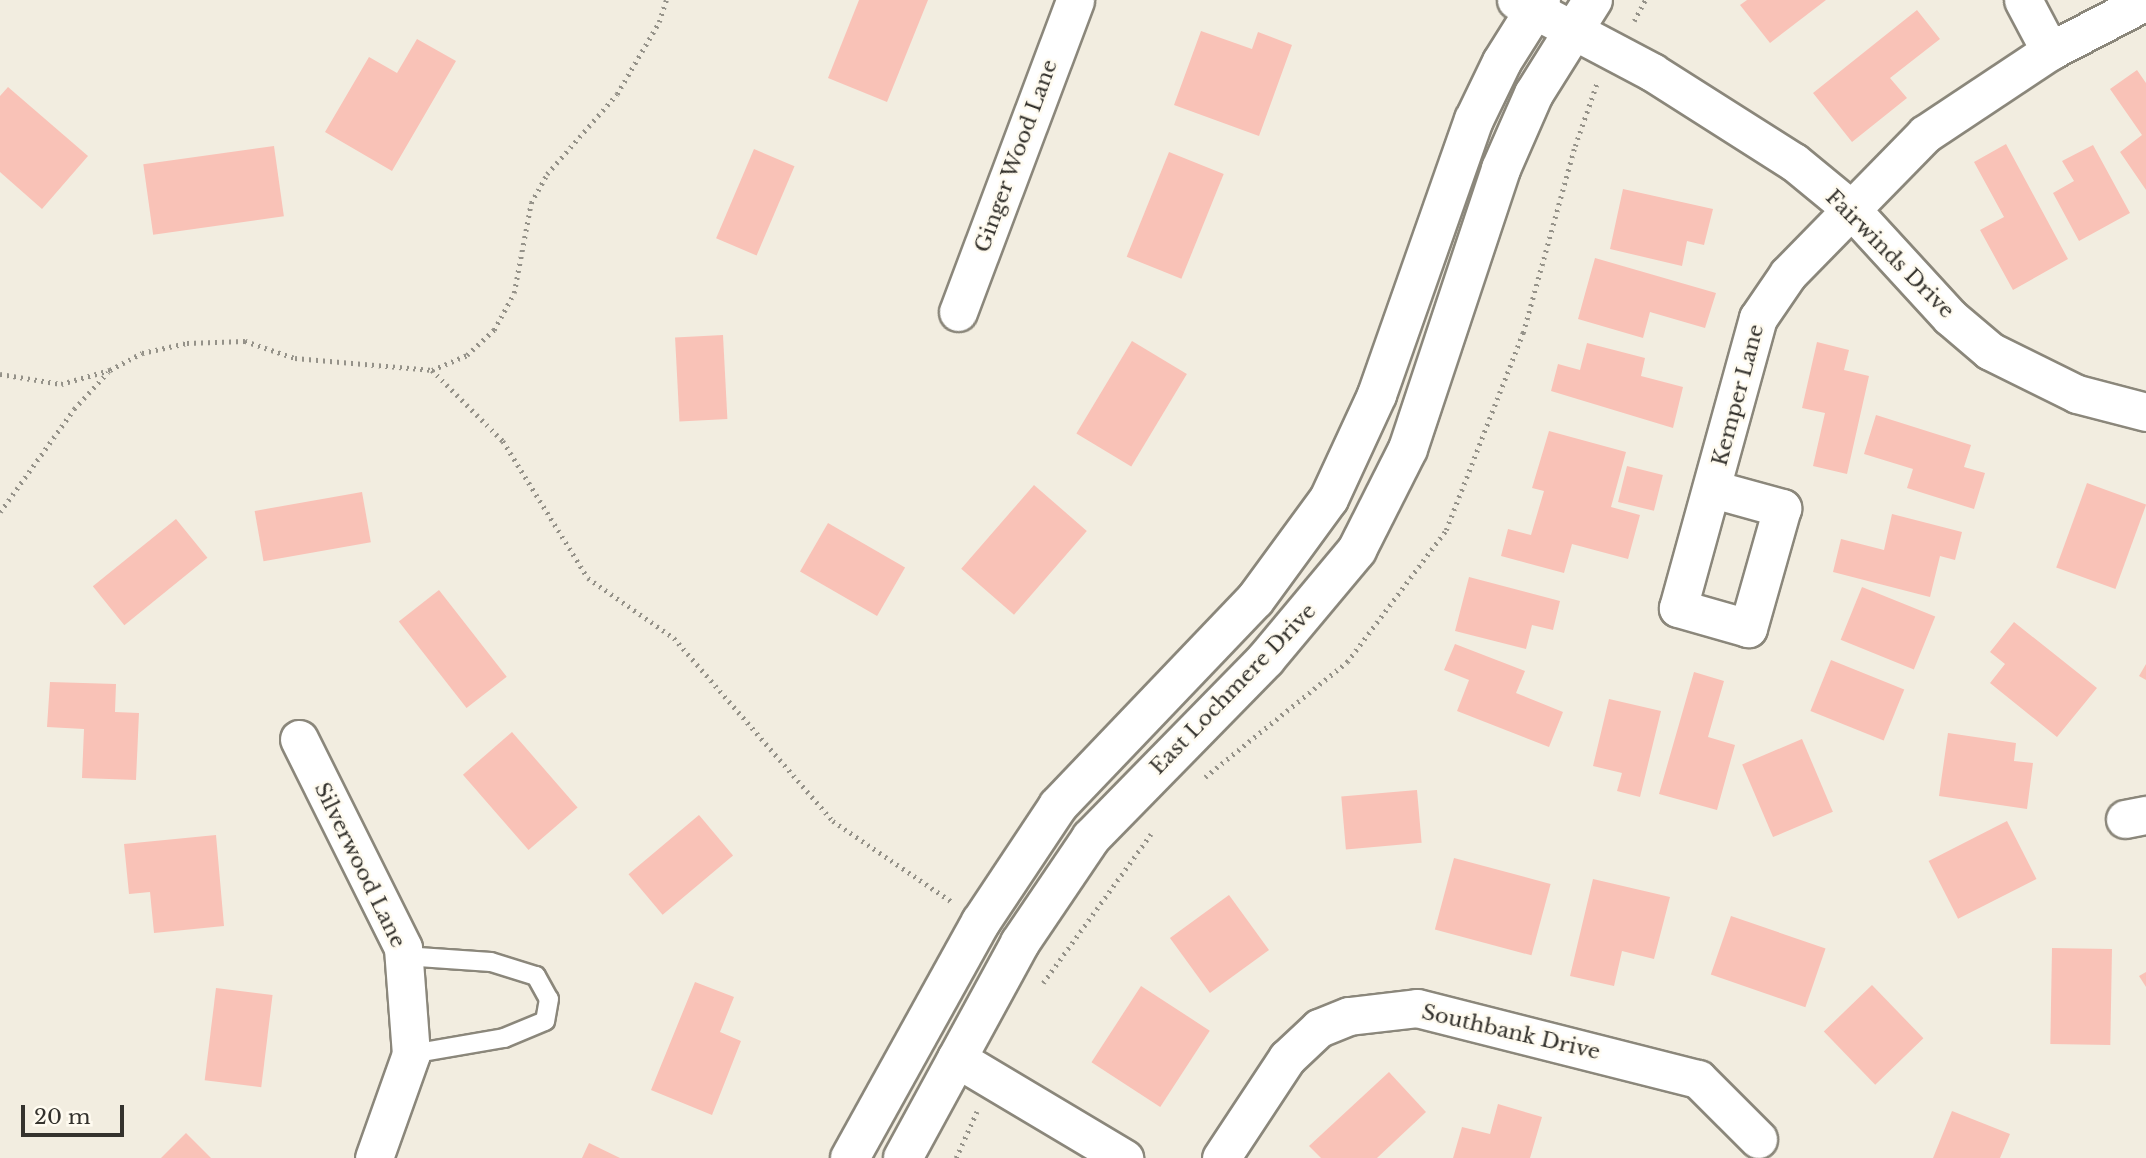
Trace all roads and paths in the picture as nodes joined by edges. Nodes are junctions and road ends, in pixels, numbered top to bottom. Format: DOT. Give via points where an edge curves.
graph roads {
  1 [pos="666,0"];
  2 [pos="1075,0"];
  3 [pos="2023,0"];
  4 [pos="2146,1"];
  5 [pos="1530,3"];
  6 [pos="1583,14"];
  7 [pos="2050,51"];
  8 [pos="1850,208"];
  9 [pos="958,312"];
  10 [pos="110,370"];
  11 [pos="432,370"];
  12 [pos="0,374"];
  13 [pos="2146,412"];
  14 [pos="1713,489"];
  15 [pos="0,512"];
  16 [pos="299,738"];
  17 [pos="981,922"];
  18 [pos="404,956"];
  19 [pos="411,1054"];
  20 [pos="956,1058"];
  21 [pos="1758,1139"];
  22 [pos="374,1158"];
  23 [pos="850,1158"];
  24 [pos="903,1158"];
  25 [pos="1124,1158"];
  26 [pos="1221,1158"];
  1 -- 11 [label="path" via="659,22 617,94 547,174 531,203 514,293 494,330 467,355"];
  2 -- 9 [label="street, Ginger Wood Lane"];
  3 -- 7 [label="street"];
  4 -- 7 [label="street, Kemper Lane"];
  5 -- 6 [label="street, Fairwinds Drive"];
  5 -- 17 [label="street, East Lochmere Drive" via="1474,120 1377,395 1329,499 1255,600 1058,806"];
  6 -- 8 [label="street, Fairwinds Drive"];
  6 -- 20 [label="street, East Lochmere Drive" via="1534,94 1501,169 1408,449 1357,550 1274,651 1091,838 1020,943"];
  7 -- 8 [label="street, Kemper Lane" via="1977,95 1925,134"];
  8 -- 13 [label="street, Fairwinds Drive" via="1950,317 1990,351 2077,394"];
  8 -- 14 [label="street, Kemper Lane" via="1788,274 1758,318"];
  10 -- 11 [label="path" via="142,353 187,343 245,341 295,358"];
  10 -- 12 [label="path" via="61,384"];
  10 -- 15 [label="path" via="74,409"];
  11 -- 17 [label="path" via="503,441 587,578 674,638 833,821"];
  16 -- 18 [label="street, Silverwood Lane"];
  17 -- 23 [label="street, East Lochmere Drive"];
  18 -- 19 [label="street, Silverwood Lane"];
  18 -- 19 [label="lane" via="491,962 536,976 549,999 545,1021 504,1038"];
  19 -- 22 [label="street, Silverwood Lane"];
  20 -- 24 [label="street, East Lochmere Drive"];
  20 -- 25 [label="street"];
  21 -- 26 [label="street, Southbank Drive" via="1698,1079 1417,1008 1349,1016 1319,1028 1287,1058"];
}
